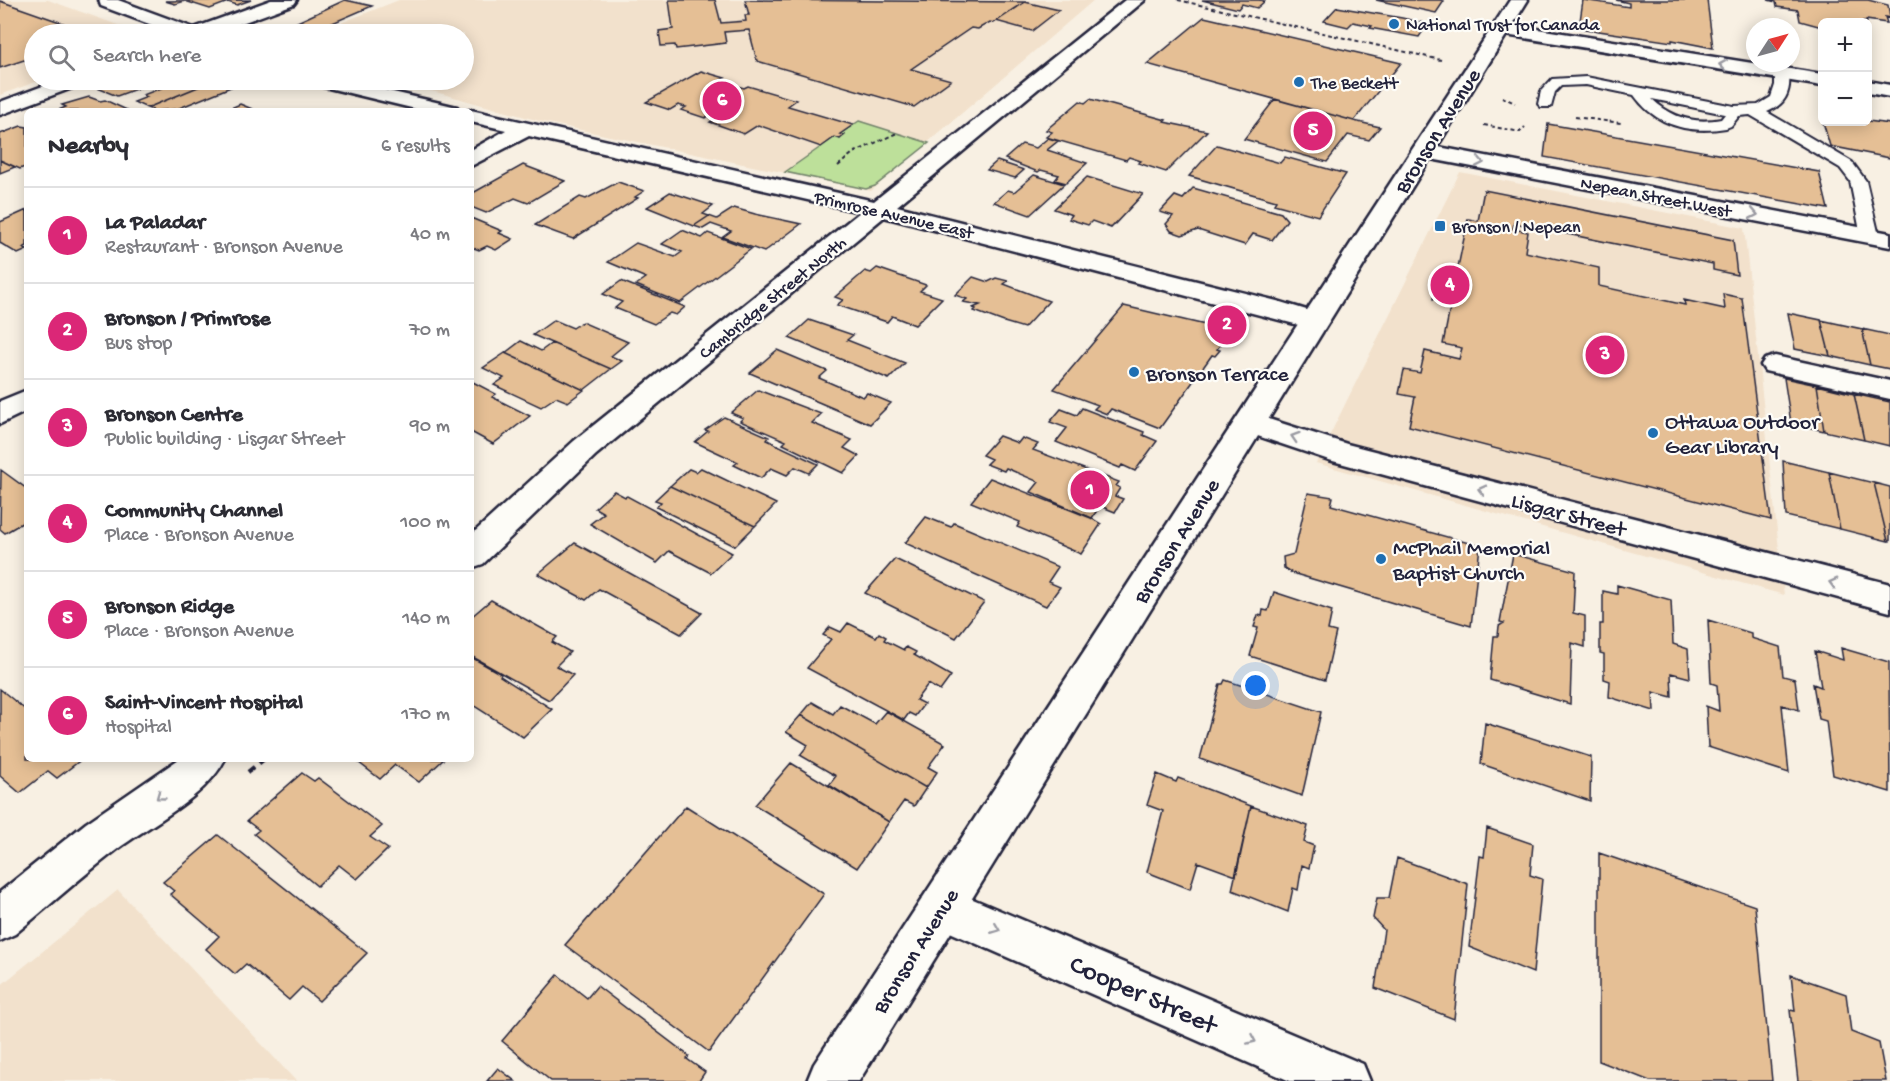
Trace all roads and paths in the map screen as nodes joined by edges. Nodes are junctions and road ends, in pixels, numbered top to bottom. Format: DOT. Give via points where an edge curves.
graph roads {
  1 [pos="288,0"];
  2 [pos="1136,0"];
  3 [pos="1178,0"];
  4 [pos="1519,0"];
  5 [pos="107,2"];
  6 [pos="167,24"];
  7 [pos="222,24"];
  8 [pos="1500,29"];
  9 [pos="1441,60"];
  10 [pos="1782,74"];
  11 [pos="1818,79"];
  12 [pos="1872,88"];
  13 [pos="50,90"];
  14 [pos="361,90"];
  15 [pos="1890,91"];
  16 [pos="1639,92"];
  17 [pos="1502,97"];
  18 [pos="1546,104"];
  19 [pos="1521,106"];
  20 [pos="437,108"];
  21 [pos="0,109"];
  22 [pos="1734,111"];
  23 [pos="1756,112"];
  24 [pos="474,117"];
  25 [pos="1527,119"];
  26 [pos="1484,125"];
  27 [pos="525,129"];
  28 [pos="897,133"];
  29 [pos="1423,151"];
  30 [pos="474,157"];
  31 [pos="837,166"];
  32 [pos="878,209"];
  33 [pos="1880,238"];
  34 [pos="1314,321"];
  35 [pos="1775,365"];
  36 [pos="1890,390"];
  37 [pos="24,401"];
  38 [pos="0,414"];
  39 [pos="1250,423"];
  40 [pos="474,552"];
  41 [pos="1890,598"];
  42 [pos="202,762"];
  43 [pos="942,907"];
  44 [pos="0,919"];
  45 [pos="831,1081"];
  46 [pos="1346,1081"];
  1 -- 7 [label="street"];
  2 -- 32 [label="street, Cambridge Street North"];
  3 -- 9 [label="path"];
  4 -- 8 [label="street, Bronson Avenue"];
  5 -- 6 [label="street"];
  10 -- 8 [label="street, one-way"];
  8 -- 29 [label="street, Bronson Avenue"];
  10 -- 11 [label="street"];
  10 -- 23 [label="lane" via="1784,83 1774,104"];
  12 -- 15 [label="street"];
  13 -- 21 [label="street"];
  14 -- 20 [label="street"];
  16 -- 18 [label="lane" via="1586,81 1557,82 1548,91"];
  16 -- 22 [label="lane"];
  16 -- 22 [label="lane" via="1647,105 1670,122 1706,128 1726,123"];
  17 -- 19 [label="path"];
  22 -- 23 [label="lane"];
  23 -- 33 [label="lane" via="1846,165 1858,182"];
  24 -- 27 [label="street, Primrose Avenue East"];
  25 -- 26 [label="path" via="1520,132"];
  27 -- 30 [label="street"];
  27 -- 32 [label="street, Primrose Avenue East"];
  28 -- 31 [label="path" via="853,153"];
  29 -- 33 [label="street, Nepean Street West, one-way"];
  29 -- 34 [label="street, Bronson Avenue"];
  32 -- 34 [label="street, Primrose Avenue East"];
  32 -- 40 [label="street, Cambridge Street North" via="585,448"];
  34 -- 39 [label="street, Bronson Avenue"];
  35 -- 36 [label="street"];
  37 -- 38 [label="street"];
  41 -- 39 [label="street, Lisgar Street, one-way" via="1340,453"];
  39 -- 43 [label="street, Bronson Avenue"];
  42 -- 44 [label="street, one-way"];
  43 -- 45 [label="street, Bronson Avenue"];
  43 -- 46 [label="street, Cooper Street, one-way"];
}
